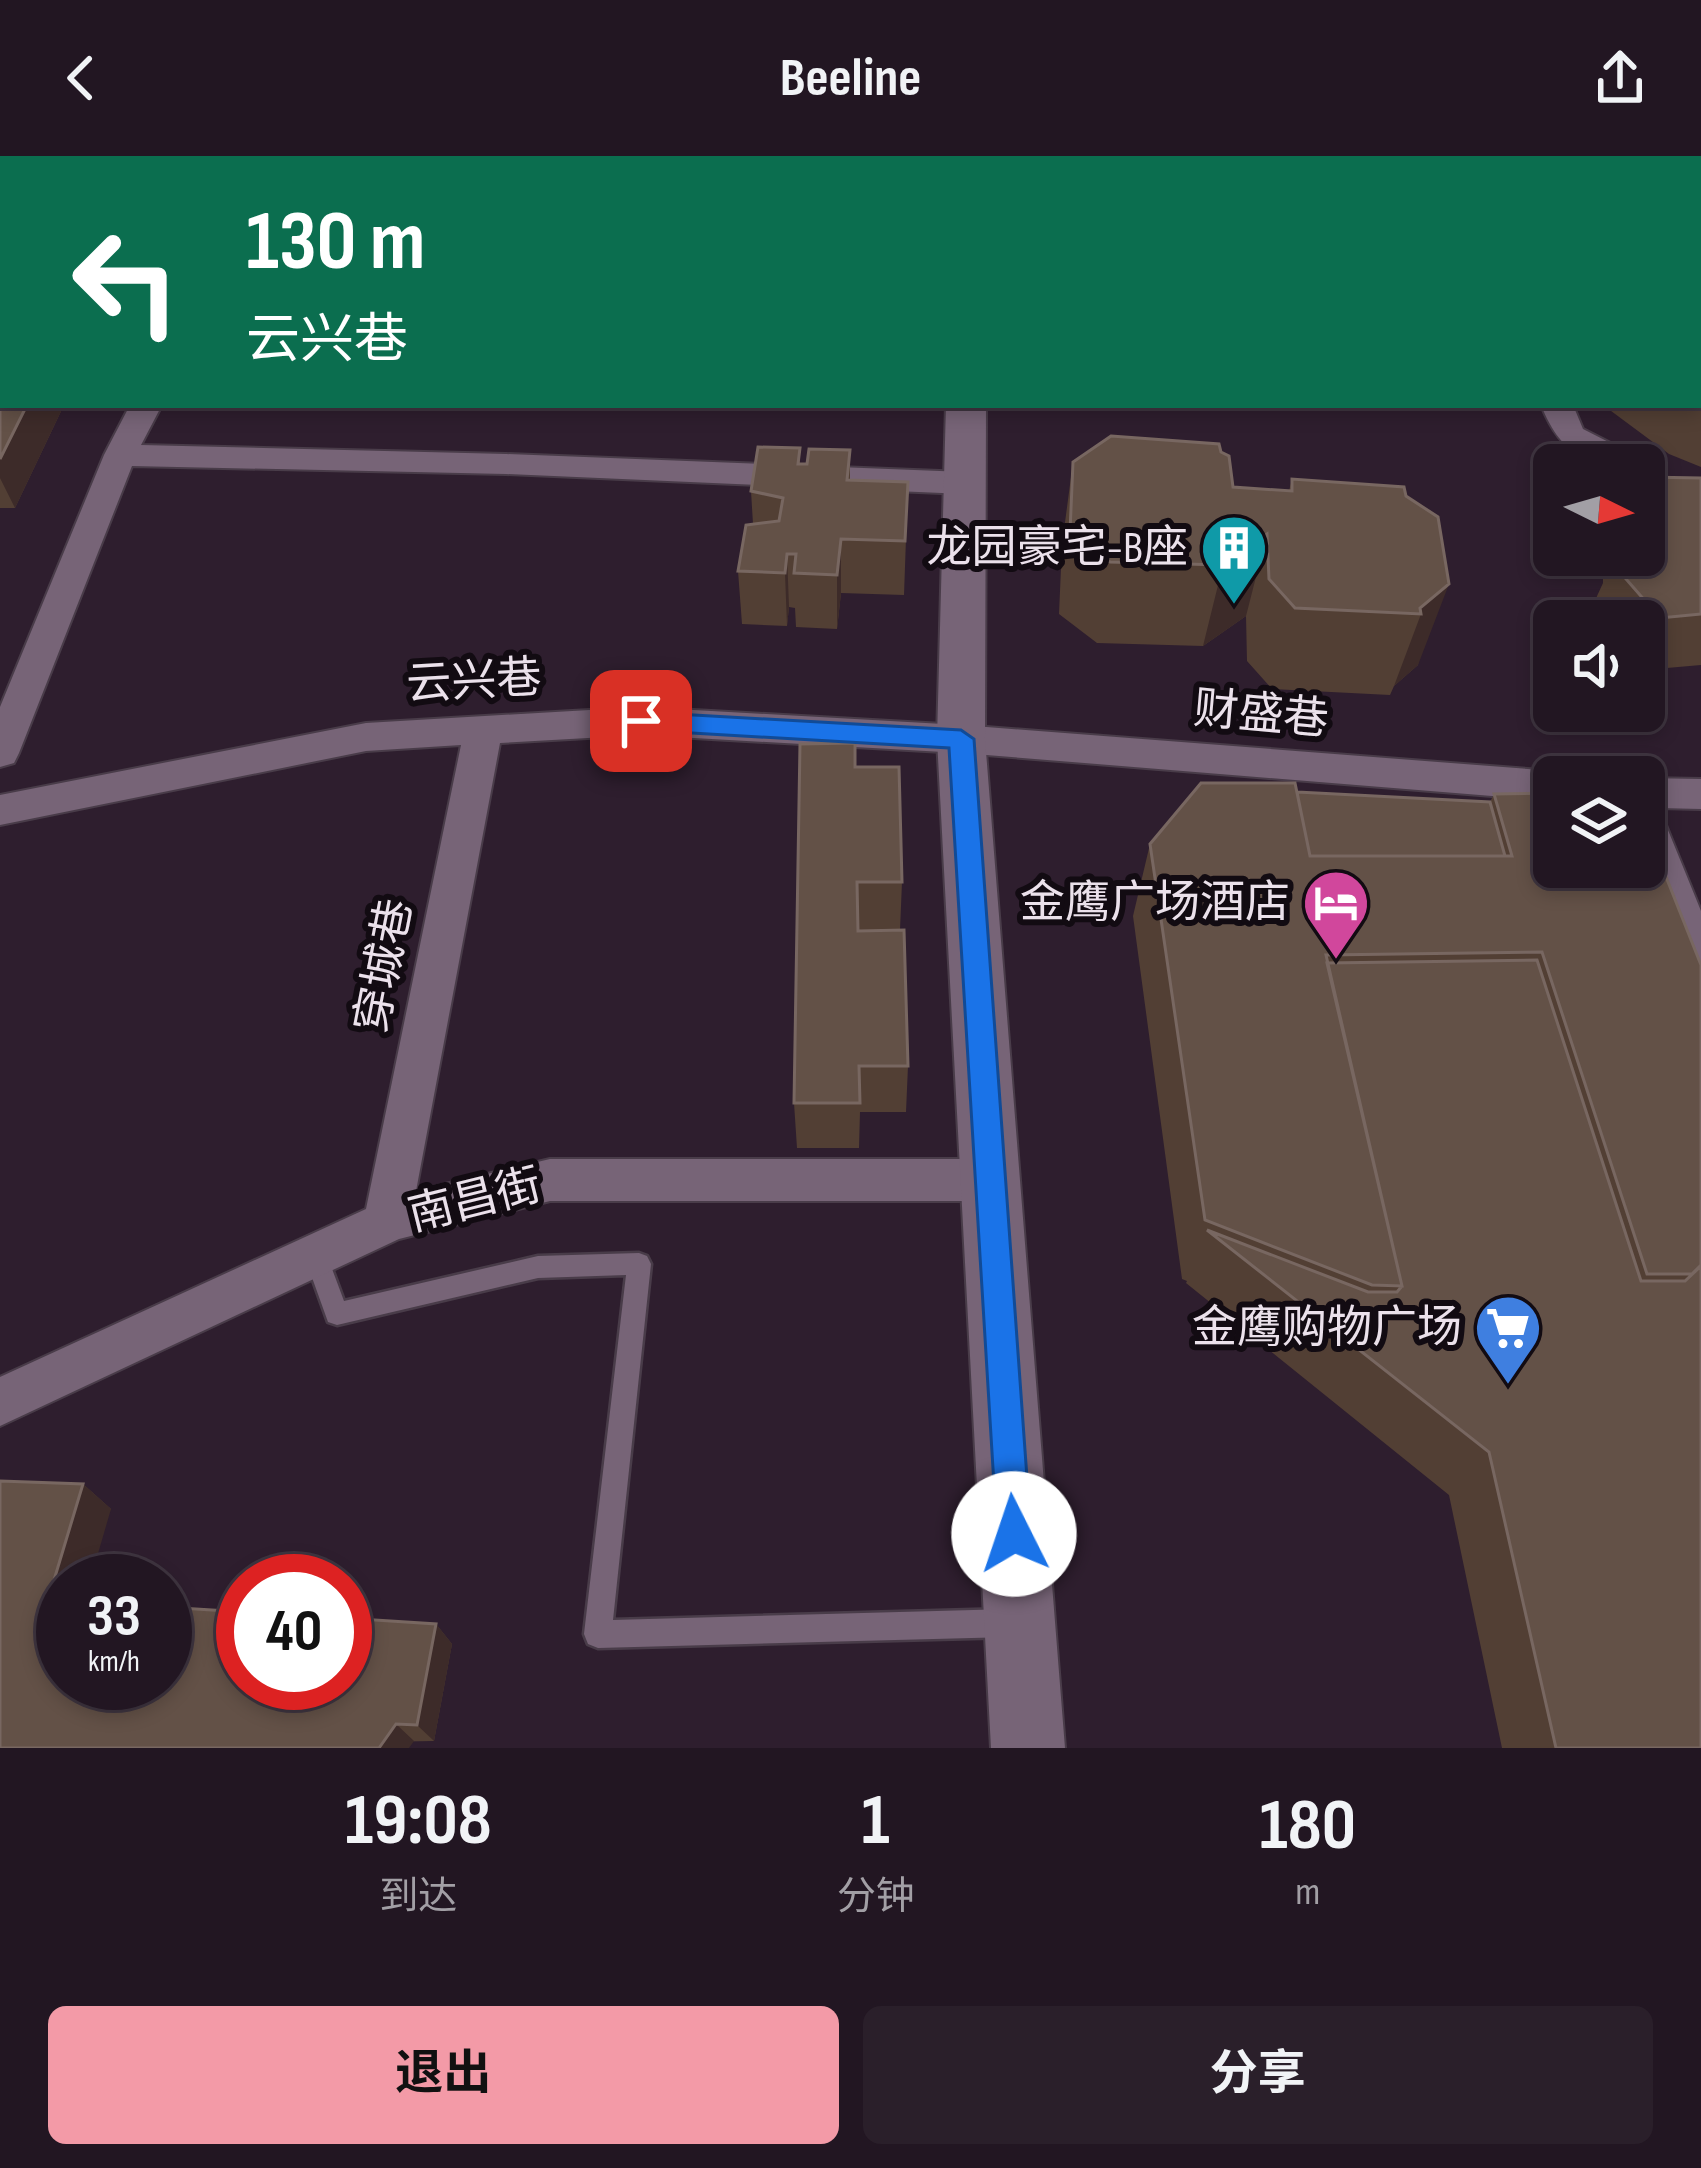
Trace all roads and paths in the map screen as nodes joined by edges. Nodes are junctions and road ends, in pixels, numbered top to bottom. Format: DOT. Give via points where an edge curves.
graph roads {
  1 [pos="144,408"];
  2 [pos="966,408"];
  3 [pos="1558,408"];
  4 [pos="1587,444"];
  5 [pos="120,455"];
  6 [pos="965,483"];
  7 [pos="483,730"];
  8 [pos="961,739"];
  9 [pos="0,752"];
  10 [pos="1533,784"];
  11 [pos="1665,793"];
  12 [pos="1701,794"];
  13 [pos="0,810"];
  14 [pos="1665,871"];
  15 [pos="1701,965"];
  16 [pos="991,1180"];
  17 [pos="387,1222"];
  18 [pos="317,1258"];
  19 [pos="0,1402"];
  20 [pos="1020,1622"];
  21 [pos="1028,1748"];
  1 -- 5 [label="street"];
  2 -- 6 [label="street"];
  3 -- 4 [label="street" via="1570,435"];
  5 -- 6 [label="street"];
  5 -- 9 [label="street"];
  6 -- 8 [label="street"];
  7 -- 8 [label="street, 云兴巷" via="641,721"];
  7 -- 13 [label="street, 云兴巷" via="366,737"];
  7 -- 17 [label="street, 穿城巷"];
  8 -- 10 [label="street, 财盛巷"];
  8 -- 16 [label="street"];
  11 -- 12 [label="street"];
  14 -- 15 [label="street"];
  16 -- 17 [label="street, 南昌街" via="550,1180"];
  16 -- 20 [label="street"];
  17 -- 18 [label="street, 南昌街"];
  18 -- 19 [label="street, 南昌街"];
  18 -- 20 [label="lane" via="337,1314 538,1267 639,1264 598,1634"];
  20 -- 21 [label="street"];
}
